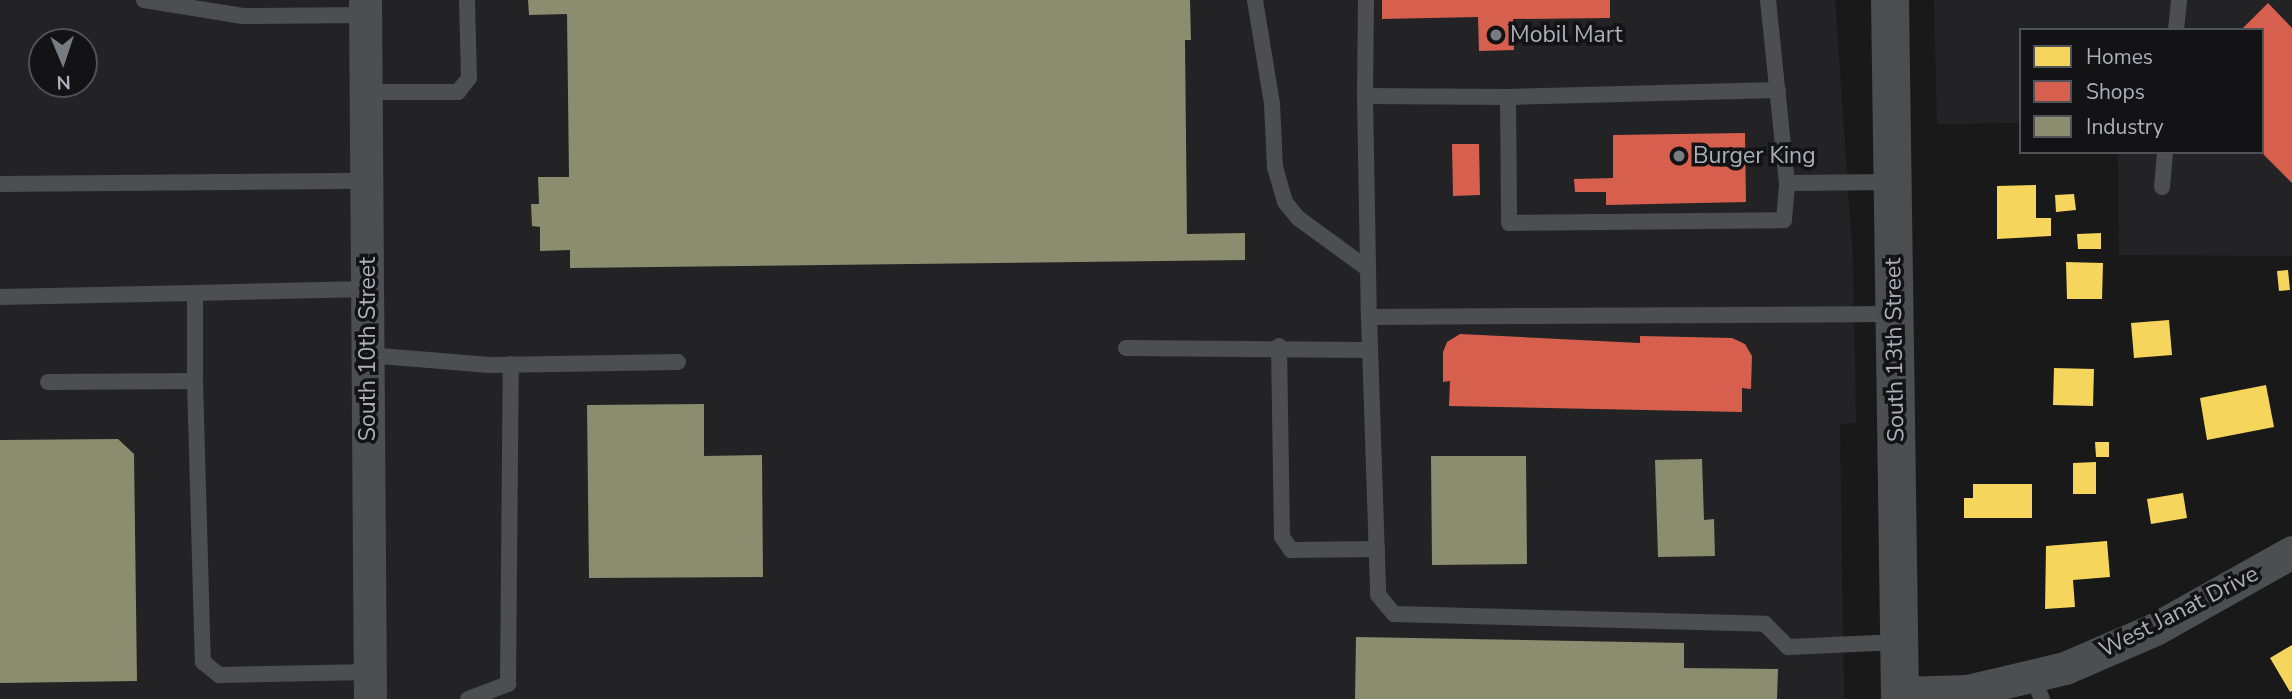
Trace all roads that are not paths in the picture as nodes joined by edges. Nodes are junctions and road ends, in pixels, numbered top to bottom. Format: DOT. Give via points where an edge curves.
graph roads {
  1 [pos="144,0"];
  2 [pos="467,0"];
  3 [pos="1255,0"];
  4 [pos="1366,0"];
  5 [pos="1768,0"];
  6 [pos="1890,0"];
  7 [pos="2179,0"];
  8 [pos="365,8"];
  9 [pos="2176,28"];
  10 [pos="1778,90"];
  11 [pos="365,92"];
  12 [pos="1364,96"];
  13 [pos="1508,97"];
  14 [pos="2165,154"];
  15 [pos="366,181"];
  16 [pos="1893,182"];
  17 [pos="1787,183"];
  18 [pos="0,184"];
  19 [pos="2162,187"];
  20 [pos="1368,270"];
  21 [pos="367,289"];
  22 [pos="195,293"];
  23 [pos="0,297"];
  24 [pos="1894,314"];
  25 [pos="1369,317"];
  26 [pos="1279,346"];
  27 [pos="1126,348"];
  28 [pos="1369,350"];
  29 [pos="368,355"];
  30 [pos="678,362"];
  31 [pos="511,364"];
  32 [pos="195,381"];
  33 [pos="48,382"];
  34 [pos="1377,549"];
  35 [pos="2292,552"];
  36 [pos="1899,642"];
  37 [pos="370,685"];
  38 [pos="2038,688"];
  39 [pos="1900,696"];
  40 [pos="468,699"];
  1 -- 8 [label="lane" via="243,16"];
  2 -- 11 [label="lane" via="469,78 458,92"];
  3 -- 20 [label="lane" via="1272,104 1275,167 1285,202 1298,218"];
  4 -- 12 [label="lane"];
  5 -- 10 [label="lane"];
  6 -- 16 [label="street, South 13th Street"];
  7 -- 9 [label="lane"];
  8 -- 11 [label="street, South 10th Street"];
  10 -- 13 [label="lane"];
  10 -- 17 [label="lane"];
  11 -- 15 [label="street, South 10th Street"];
  12 -- 13 [label="lane"];
  12 -- 20 [label="lane"];
  13 -- 17 [label="lane" via="1509,223 1784,220"];
  14 -- 19 [label="lane"];
  15 -- 18 [label="lane"];
  15 -- 21 [label="street, South 10th Street"];
  16 -- 17 [label="lane"];
  16 -- 24 [label="street, South 13th Street"];
  20 -- 25 [label="lane"];
  21 -- 22 [label="lane"];
  21 -- 29 [label="street, South 10th Street"];
  22 -- 23 [label="lane"];
  22 -- 32 [label="lane"];
  24 -- 25 [label="lane"];
  24 -- 36 [label="street, South 13th Street"];
  25 -- 28 [label="lane"];
  26 -- 27 [label="lane"];
  26 -- 28 [label="lane"];
  26 -- 34 [label="lane" via="1282,537 1292,550"];
  28 -- 34 [label="lane"];
  29 -- 31 [label="lane"];
  29 -- 37 [label="street, South 10th Street"];
  30 -- 31 [label="lane"];
  31 -- 40 [label="lane" via="508,684"];
  32 -- 33 [label="lane"];
  32 -- 37 [label="lane" via="202,662 219,675"];
  34 -- 36 [label="lane" via="1378,595 1394,614 1765,624 1788,647"];
  35 -- 38 [label="street, West Janat Drive"];
  36 -- 39 [label="street, South 13th Street"];
  38 -- 39 [label="street, West Janat Drive"];
}
